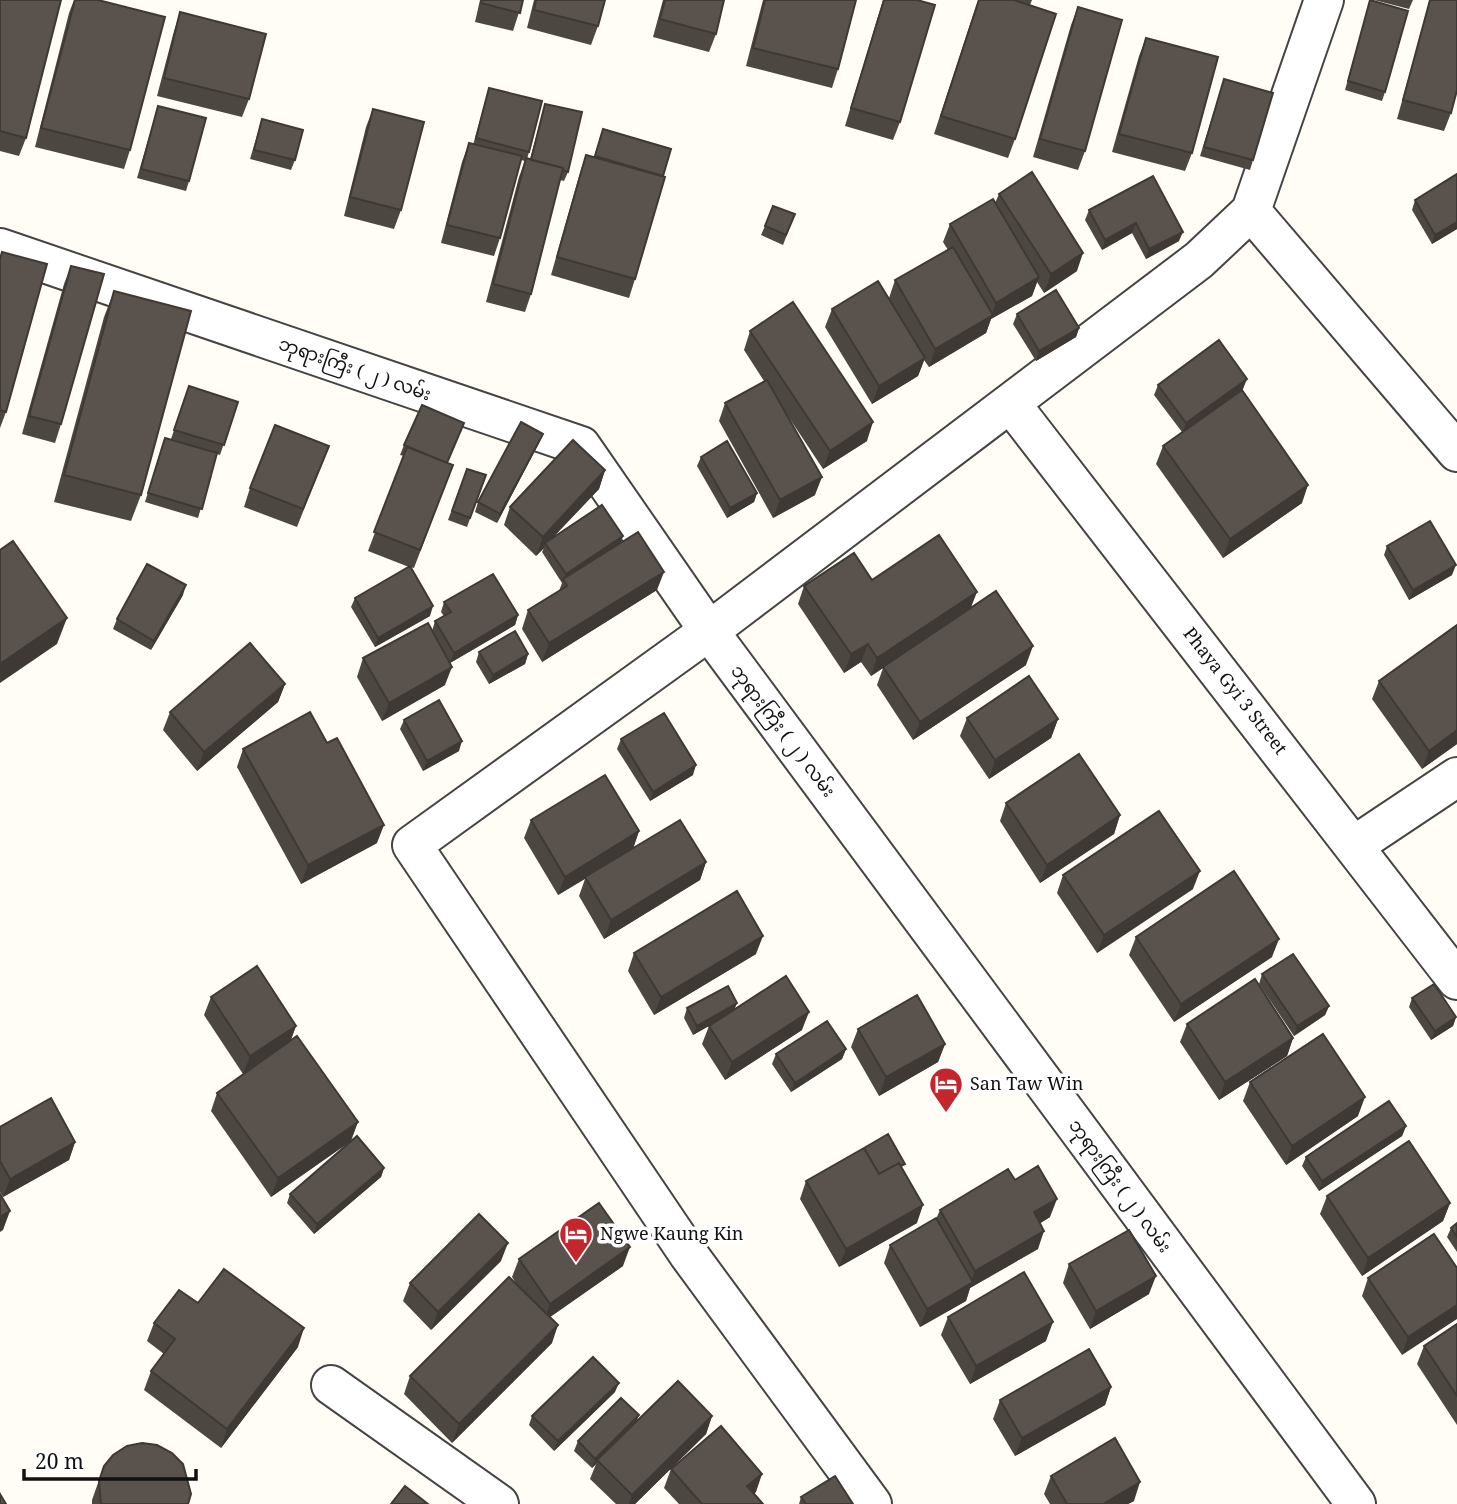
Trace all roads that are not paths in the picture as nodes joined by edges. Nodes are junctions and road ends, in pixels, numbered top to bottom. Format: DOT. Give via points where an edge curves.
graph roads {
  1 [pos="1324,0"];
  2 [pos="1251,211"];
  3 [pos="0,248"];
  4 [pos="1011,404"];
  5 [pos="1457,452"];
  6 [pos="709,631"];
  7 [pos="1457,777"];
  8 [pos="1355,845"];
  9 [pos="1457,981"];
  10 [pos="331,1385"];
  11 [pos="499,1504"];
  12 [pos="872,1504"];
  13 [pos="1356,1504"];
  1 -- 2 [label="street"];
  2 -- 4 [label="street" via="1199,261"];
  2 -- 5 [label="street"];
  3 -- 6 [label="street, ဘုရားကြီး ( ၂ ) လမ်း" via="581,446"];
  4 -- 6 [label="street"];
  4 -- 8 [label="street, Phaya Gyi 3 Street"];
  6 -- 12 [label="street" via="412,845 689,1255"];
  6 -- 13 [label="street, ဘုရားကြီး ( ၂ ) လမ်း"];
  7 -- 8 [label="street"];
  8 -- 9 [label="street, Phaya Gyi 3 Street"];
  10 -- 11 [label="street"];
}
